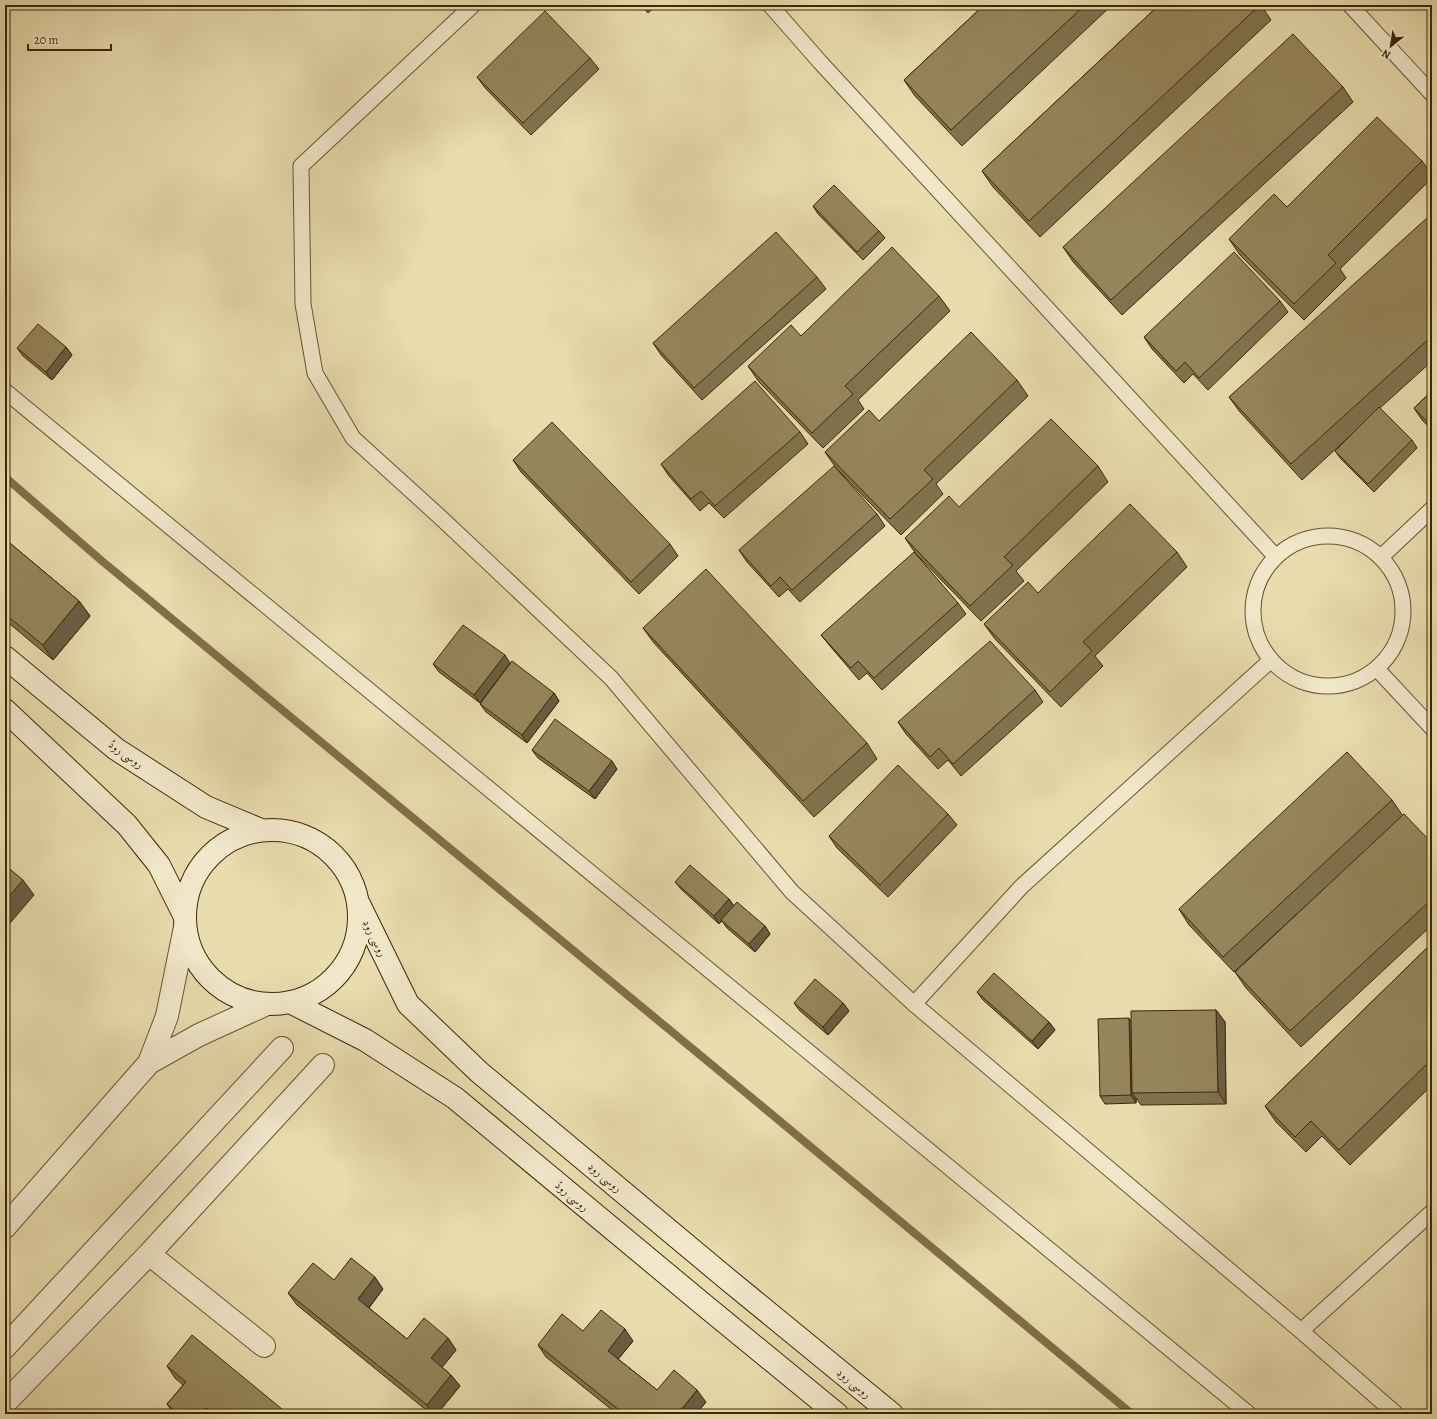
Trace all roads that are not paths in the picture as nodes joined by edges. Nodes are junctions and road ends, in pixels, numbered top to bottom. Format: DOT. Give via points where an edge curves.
graph roads {
  1 [pos="473,5"];
  2 [pos="770,5"];
  3 [pos="1350,5"];
  4 [pos="1432,94"];
  5 [pos="5,391"];
  6 [pos="1432,509"];
  7 [pos="1276,556"];
  8 [pos="1381,557"];
  9 [pos="5,657"];
  10 [pos="1271,660"];
  11 [pos="1378,669"];
  12 [pos="5,710"];
  13 [pos="1432,728"];
  14 [pos="261,830"];
  15 [pos="359,904"];
  16 [pos="185,922"];
  17 [pos="290,1002"];
  18 [pos="267,1004"];
  19 [pos="914,1004"];
  20 [pos="282,1048"];
  21 [pos="149,1063"];
  22 [pos="323,1065"];
  23 [pos="1432,1212"];
  24 [pos="5,1227"];
  25 [pos="149,1254"];
  26 [pos="1302,1331"];
  27 [pos="264,1346"];
  28 [pos="5,1347"];
  29 [pos="5,1403"];
  30 [pos="837,1414"];
  31 [pos="892,1414"];
  32 [pos="1249,1414"];
  33 [pos="1396,1414"];
  1 -- 19 [label="lane" via="301,166 303,304 315,373 353,438 611,678 792,892"];
  2 -- 7 [label="lane" via="825,68"];
  3 -- 4 [label="lane"];
  5 -- 32 [label="lane"];
  6 -- 8 [label="lane"];
  7 -- 8 [label="lane" via="1295,544 1317,537 1340,537 1362,543"];
  7 -- 10 [label="lane" via="1262,574 1254,596 1253,619 1259,641"];
  8 -- 11 [label="lane" via="1396,577 1404,601 1403,626 1394,650"];
  9 -- 14 [label="main road, روسی روڈ" via="116,749 206,807"];
  10 -- 11 [label="lane" via="1289,676 1311,685 1334,686 1357,681"];
  10 -- 19 [label="lane" via="1021,887"];
  11 -- 13 [label="lane"];
  12 -- 16 [label="main road" via="127,825 159,865"];
  14 -- 15 [label="main road" via="295,832 325,847 348,873"];
  14 -- 16 [label="main road" via="231,840 206,859 190,886"];
  15 -- 17 [label="main road" via="358,938 344,967 321,990"];
  15 -- 31 [label="main road, روسی روډ" via="408,1004 468,1062"];
  16 -- 18 [label="main road" via="194,957 213,980 238,997"];
  16 -- 21 [label="main road" via="167,1016"];
  17 -- 18 [label="main road"];
  17 -- 30 [label="main road, روسی روڈ" via="365,1040 456,1098"];
  18 -- 21 [label="main road" via="199,1035"];
  19 -- 26 [label="lane"];
  20 -- 28 [label="main road"];
  21 -- 24 [label="main road"];
  22 -- 25 [label="main road"];
  23 -- 26 [label="lane"];
  25 -- 27 [label="main road"];
  25 -- 29 [label="main road"];
  26 -- 33 [label="lane"];
}
